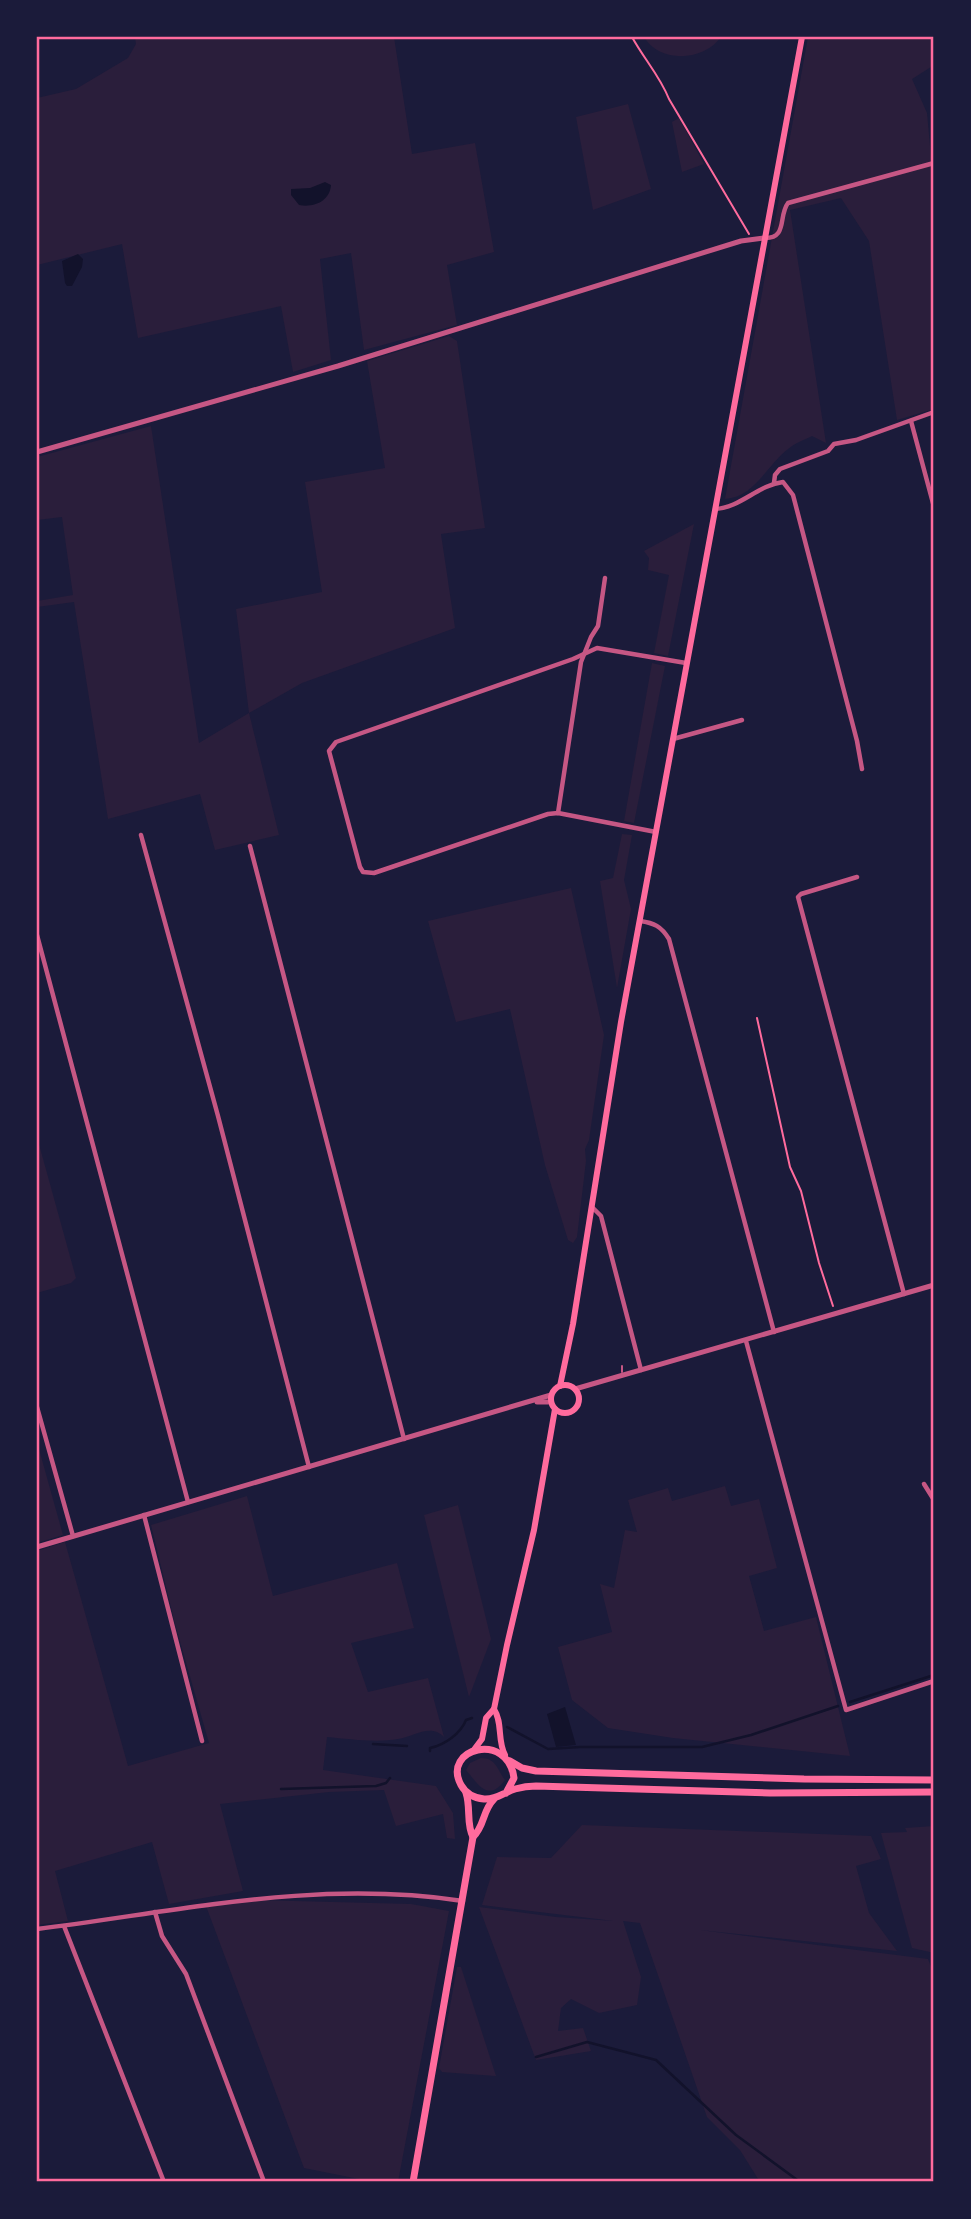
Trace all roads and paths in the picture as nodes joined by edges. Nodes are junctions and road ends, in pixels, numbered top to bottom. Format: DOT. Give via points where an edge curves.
graph roads {
  1 [pos="632,37"];
  2 [pos="802,37"];
  3 [pos="934,163"];
  4 [pos="764,238"];
  5 [pos="750,239"];
  6 [pos="934,412"];
  7 [pos="911,421"];
  8 [pos="37,452"];
  9 [pos="774,483"];
  10 [pos="934,507"];
  11 [pos="715,509"];
  12 [pos="605,578"];
  13 [pos="586,652"];
  14 [pos="686,663"];
  15 [pos="742,720"];
  16 [pos="673,739"];
  17 [pos="862,769"];
  18 [pos="558,813"];
  19 [pos="656,832"];
  20 [pos="141,835"];
  21 [pos="250,846"];
  22 [pos="857,877"];
  23 [pos="639,921"];
  24 [pos="37,934"];
  25 [pos="757,1018"];
  26 [pos="591,1206"];
  27 [pos="934,1285"];
  28 [pos="904,1294"];
  29 [pos="836,1314"];
  30 [pos="774,1332"];
  31 [pos="746,1341"];
  32 [pos="622,1366"];
  33 [pos="641,1371"];
  34 [pos="622,1377"];
  35 [pos="563,1385"];
  36 [pos="577,1392"];
  37 [pos="551,1399"];
  38 [pos="37,1407"];
  39 [pos="555,1409"];
  40 [pos="563,1413"];
  41 [pos="554,1423"];
  42 [pos="404,1440"];
  43 [pos="309,1467"];
  44 [pos="924,1484"];
  45 [pos="934,1500"];
  46 [pos="188,1502"];
  47 [pos="144,1515"];
  48 [pos="73,1536"];
  49 [pos="37,1547"];
  50 [pos="934,1681"];
  51 [pos="494,1709"];
  52 [pos="202,1741"];
  53 [pos="473,1751"];
  54 [pos="506,1758"];
  55 [pos="934,1780"];
  56 [pos="934,1792"];
  57 [pos="466,1793"];
  58 [pos="506,1793"];
  59 [pos="494,1799"];
  60 [pos="474,1837"];
  61 [pos="463,1901"];
  62 [pos="155,1912"];
  63 [pos="64,1926"];
  64 [pos="37,1929"];
  65 [pos="263,2179"];
  66 [pos="164,2182"];
  67 [pos="414,2182"];
  1 -- 5 [label="path"];
  2 -- 4 [label="main road"];
  3 -- 4 [label="street" via="789,203 779,234"];
  4 -- 5 [label="street"];
  4 -- 11 [label="main road"];
  5 -- 8 [label="street" via="338,366"];
  6 -- 7 [label="street"];
  7 -- 9 [label="street" via="834,444 828,451 780,469"];
  7 -- 10 [label="street"];
  9 -- 11 [label="street"];
  9 -- 17 [label="street" via="783,482 793,495"];
  11 -- 14 [label="main road"];
  12 -- 13 [label="street" via="598,626"];
  13 -- 14 [label="street" via="602,649"];
  13 -- 18 [label="street"];
  13 -- 18 [label="street" via="336,742 329,751 363,872 374,873"];
  14 -- 16 [label="main road"];
  15 -- 16 [label="street"];
  16 -- 19 [label="main road"];
  18 -- 19 [label="street"];
  19 -- 23 [label="main road"];
  20 -- 43 [label="street"];
  21 -- 42 [label="street"];
  22 -- 28 [label="street" via="798,897"];
  23 -- 26 [label="main road"];
  23 -- 30 [label="street" via="654,923 668,939"];
  24 -- 46 [label="street"];
  25 -- 29 [label="path" via="790,1167"];
  26 -- 33 [label="street" via="601,1216"];
  26 -- 35 [label="main road"];
  27 -- 28 [label="street"];
  28 -- 29 [label="street"];
  29 -- 30 [label="street"];
  30 -- 31 [label="street"];
  31 -- 33 [label="street"];
  31 -- 50 [label="street" via="846,1710"];
  32 -- 34 [label="lane"];
  33 -- 34 [label="street"];
  34 -- 36 [label="street"];
  35 -- 36 [label="main road"];
  35 -- 37 [label="main road"];
  36 -- 40 [label="main road" via="576,1408"];
  37 -- 39 [label="main road"];
  37 -- 42 [label="street"];
  38 -- 48 [label="street"];
  39 -- 40 [label="main road"];
  39 -- 41 [label="main road"];
  40 -- 41 [label="main road"];
  41 -- 51 [label="main road"];
  42 -- 43 [label="street"];
  43 -- 46 [label="street"];
  44 -- 45 [label="street"];
  46 -- 47 [label="street"];
  47 -- 48 [label="street"];
  47 -- 52 [label="street"];
  48 -- 49 [label="street"];
  51 -- 53 [label="main road"];
  51 -- 54 [label="main road"];
  53 -- 54 [label="main road" via="485,1749"];
  53 -- 57 [label="main road" via="457,1771"];
  54 -- 55 [label="main road" via="536,1771"];
  54 -- 58 [label="main road" via="514,1778"];
  56 -- 58 [label="main road" via="537,1786"];
  57 -- 59 [label="main road"];
  57 -- 60 [label="main road"];
  58 -- 59 [label="main road"];
  59 -- 60 [label="main road"];
  60 -- 61 [label="main road"];
  61 -- 62 [label="street" via="374,1893 306,1894"];
  61 -- 67 [label="main road"];
  62 -- 63 [label="street"];
  62 -- 65 [label="street" via="162,1936 186,1974"];
  63 -- 64 [label="street"];
  63 -- 66 [label="street"];
}
